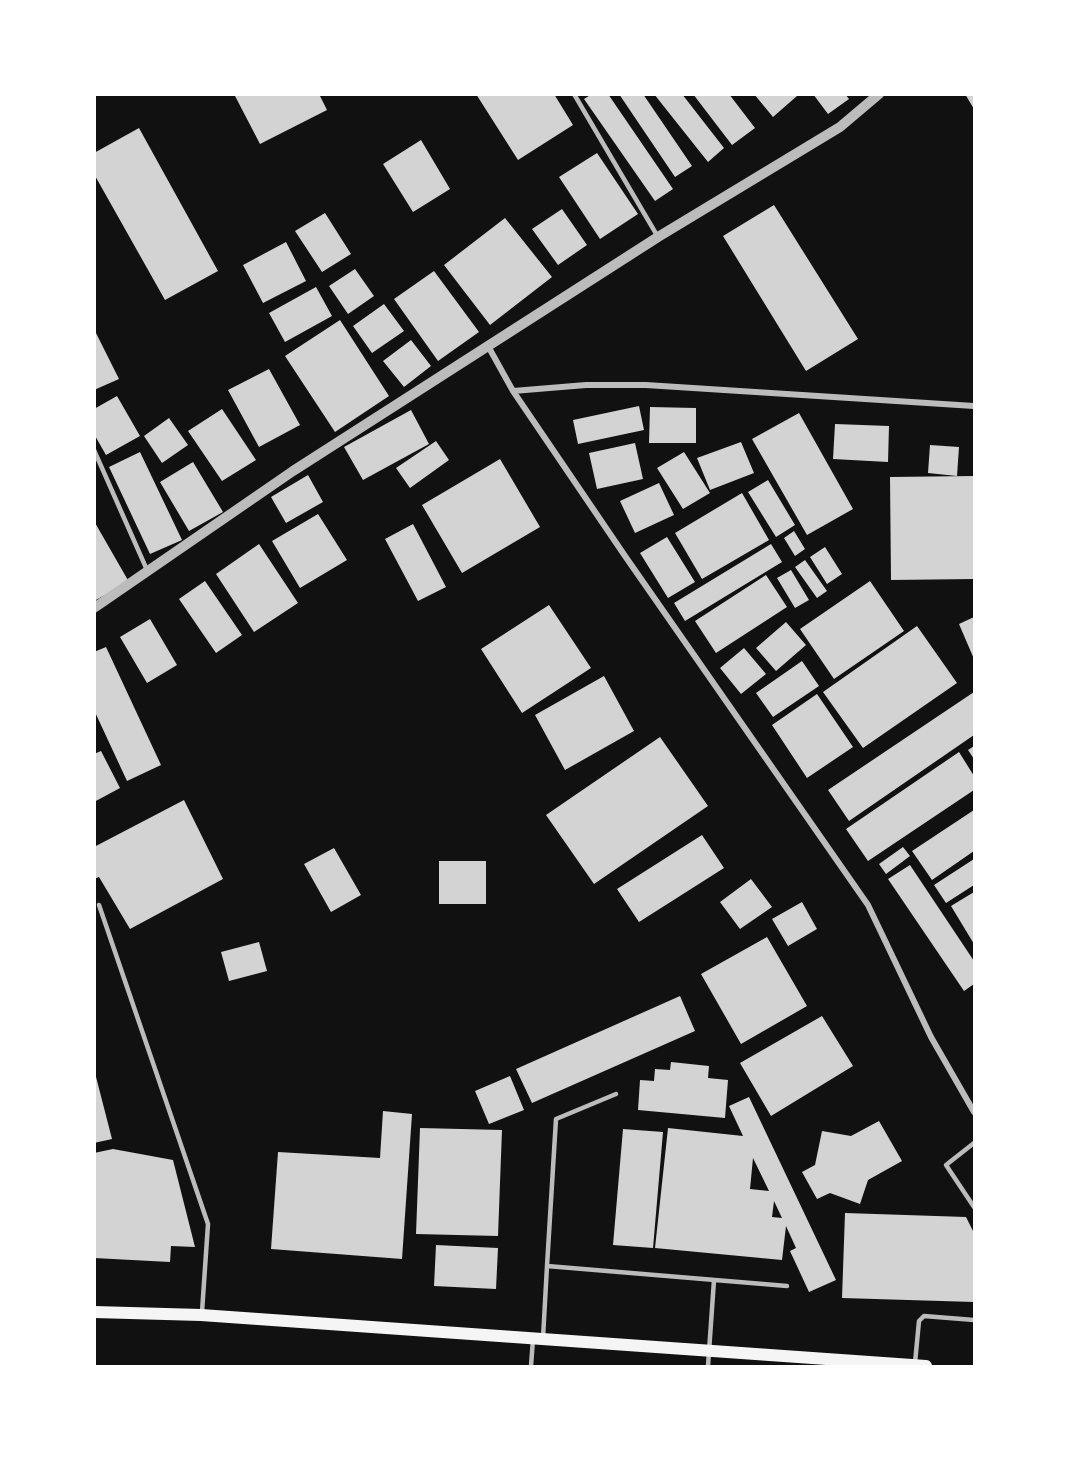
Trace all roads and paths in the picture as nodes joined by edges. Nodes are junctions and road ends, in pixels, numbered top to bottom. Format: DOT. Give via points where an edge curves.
graph roads {
  1 [pos="574,94"];
  2 [pos="879,94"];
  3 [pos="658,237"];
  4 [pos="488,346"];
  5 [pos="513,391"];
  6 [pos="975,406"];
  7 [pos="94,450"];
  8 [pos="148,573"];
  9 [pos="94,608"];
  10 [pos="99,905"];
  11 [pos="616,1094"];
  12 [pos="975,1112"];
  13 [pos="975,1143"];
  14 [pos="975,1207"];
  15 [pos="547,1266"];
  16 [pos="714,1280"];
  17 [pos="787,1286"];
  18 [pos="94,1312"];
  19 [pos="201,1315"];
  20 [pos="975,1320"];
  21 [pos="538,1339"];
  22 [pos="708,1351"];
  23 [pos="531,1366"];
  24 [pos="708,1366"];
  25 [pos="915,1366"];
  26 [pos="926,1366"];
  1 -- 3 [label="lane"];
  2 -- 3 [label="street" via="840,127"];
  3 -- 4 [label="street"];
  4 -- 5 [label="street"];
  4 -- 8 [label="street" via="293,471"];
  5 -- 6 [label="street" via="646,385"];
  5 -- 12 [label="street" via="868,905 931,1036"];
  7 -- 8 [label="lane"];
  8 -- 9 [label="street"];
  10 -- 19 [label="lane" via="208,1224"];
  11 -- 15 [label="lane" via="556,1119"];
  13 -- 14 [label="lane" via="946,1165"];
  15 -- 16 [label="lane"];
  15 -- 21 [label="lane"];
  16 -- 17 [label="lane"];
  16 -- 22 [label="lane"];
  18 -- 19 [label="main road"];
  19 -- 21 [label="main road"];
  20 -- 25 [label="lane" via="924,1316 919,1321"];
  21 -- 22 [label="main road"];
  21 -- 23 [label="lane"];
  22 -- 24 [label="lane"];
  22 -- 25 [label="main road"];
  25 -- 26 [label="main road"];
}
